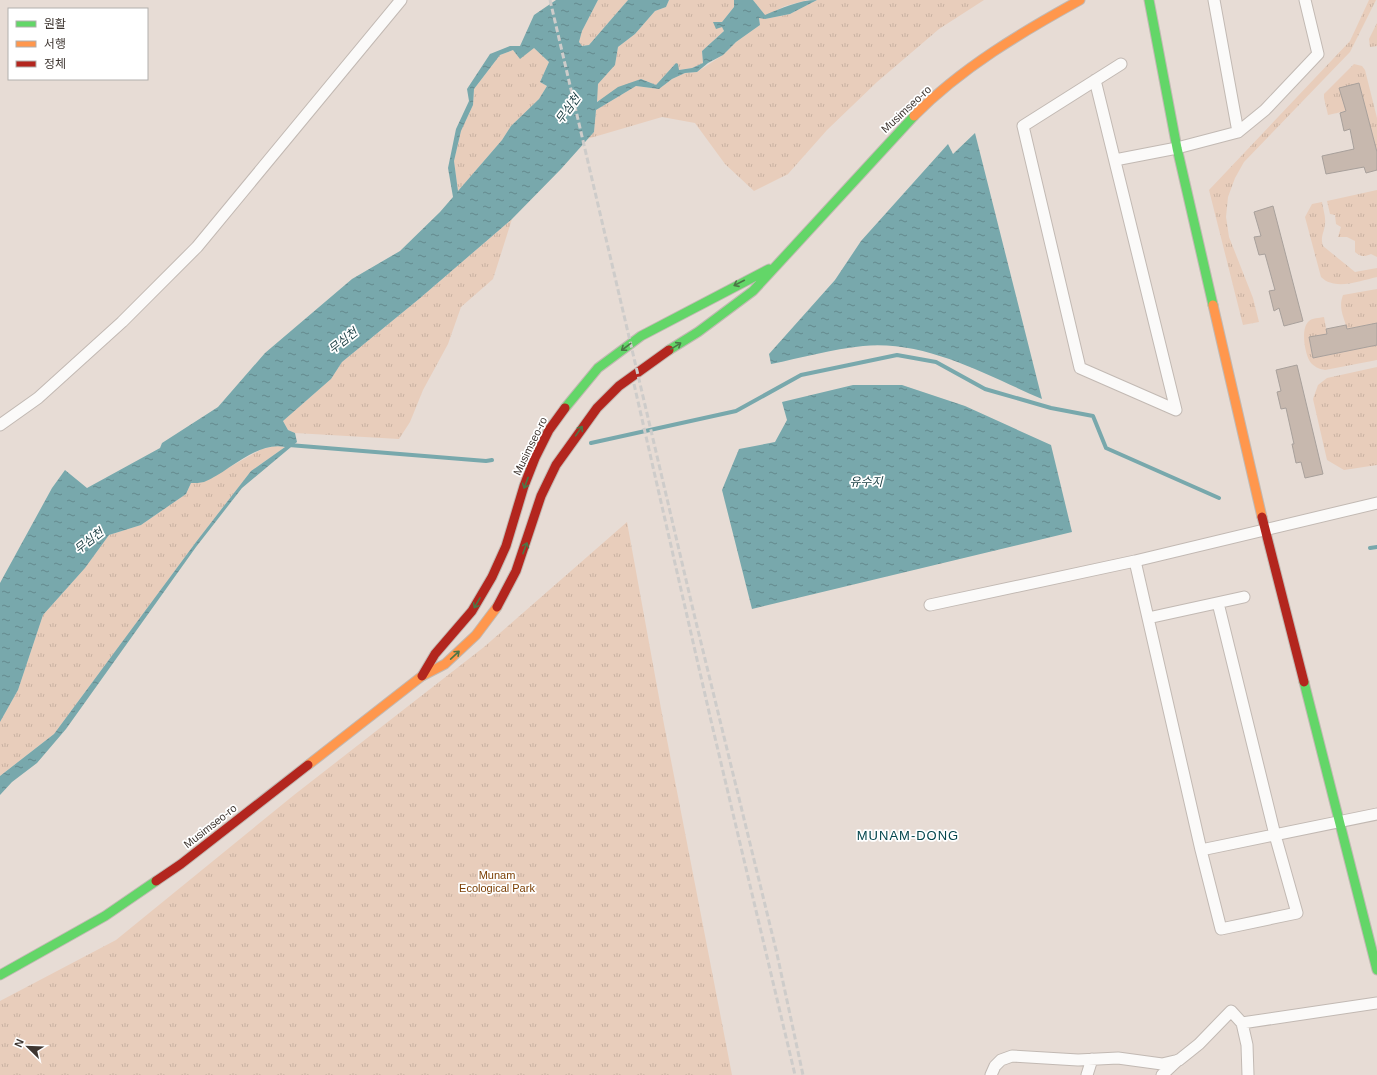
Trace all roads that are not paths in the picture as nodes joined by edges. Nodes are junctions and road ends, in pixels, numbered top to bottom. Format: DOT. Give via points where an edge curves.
graph roads {
  1 [pos="401,0"];
  2 [pos="1080,0"];
  3 [pos="1149,0"];
  4 [pos="1214,0"];
  5 [pos="1305,0"];
  6 [pos="1121,64"];
  7 [pos="1095,80"];
  8 [pos="1238,132"];
  9 [pos="1177,148"];
  10 [pos="1115,160"];
  11 [pos="774,266"];
  12 [pos="0,425"];
  13 [pos="1377,503"];
  14 [pos="1265,529"];
  15 [pos="1135,560"];
  16 [pos="1244,597"];
  17 [pos="1218,602"];
  18 [pos="930,605"];
  19 [pos="1148,618"];
  20 [pos="422,676"];
  21 [pos="1377,814"];
  22 [pos="1341,822"];
  23 [pos="1275,835"];
  24 [pos="1201,850"];
  25 [pos="1377,970"];
  26 [pos="0,975"];
  27 [pos="1377,1002"];
  28 [pos="1242,1023"];
  29 [pos="1092,1059"];
  30 [pos="1179,1060"];
  31 [pos="991,1075"];
  32 [pos="1086,1075"];
  33 [pos="1162,1075"];
  34 [pos="1248,1075"];
  1 -- 12 [label="street" via="197,247 122,322 44,393"];
  2 -- 11 [label="street, Musimseo-ro" via="1014,37 948,86 917,113"];
  3 -- 9 [label="street"];
  4 -- 8 [label="street"];
  5 -- 8 [label="street" via="1318,54 1265,110"];
  6 -- 7 [label="street"];
  7 -- 10 [label="street"];
  7 -- 10 [label="street" via="1023,126 1080,368 1176,410"];
  8 -- 9 [label="street"];
  9 -- 10 [label="street"];
  9 -- 14 [label="street"];
  20 -- 11 [label="street, Musimseo-ro, one-way" via="445,664 471,640 501,601 516,571 541,496 556,465 597,408 619,386 753,291"];
  11 -- 20 [label="street, Musimseo-ro, one-way" via="640,336 598,368 579,389 549,430 535,458 506,546 492,577 472,612 435,654"];
  13 -- 14 [label="street"];
  14 -- 15 [label="street"];
  14 -- 22 [label="street"];
  15 -- 18 [label="street"];
  15 -- 19 [label="street"];
  16 -- 17 [label="street"];
  17 -- 19 [label="street"];
  17 -- 23 [label="street"];
  19 -- 24 [label="street"];
  20 -- 26 [label="street, Musimseo-ro" via="180,864 105,916"];
  21 -- 22 [label="street"];
  22 -- 23 [label="street"];
  22 -- 25 [label="street"];
  23 -- 24 [label="street"];
  23 -- 24 [label="street" via="1297,913 1221,929"];
  27 -- 28 [label="street"];
  28 -- 30 [label="street" via="1231,1011 1199,1044"];
  28 -- 34 [label="street"];
  29 -- 30 [label="street" via="1118,1058 1162,1064"];
  29 -- 31 [label="street" via="1012,1056 1001,1060"];
  29 -- 32 [label="street"];
  30 -- 33 [label="street"];
}
